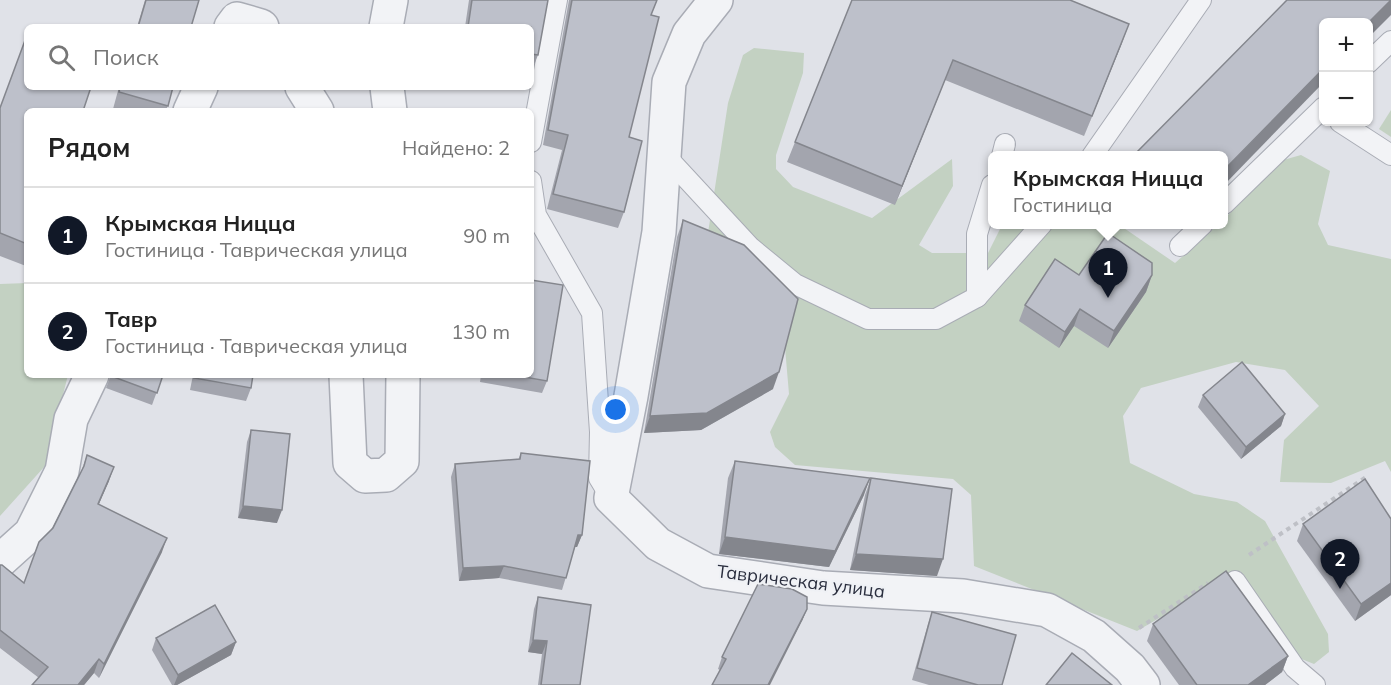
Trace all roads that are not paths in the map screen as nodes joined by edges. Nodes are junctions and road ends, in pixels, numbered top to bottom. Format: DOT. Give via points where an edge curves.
graph roads {
  1 [pos="391,0"];
  2 [pos="557,0"];
  3 [pos="716,0"];
  4 [pos="1201,0"];
  5 [pos="233,24"];
  6 [pos="254,24"];
  7 [pos="387,24"];
  8 [pos="1391,41"];
  9 [pos="1373,58"];
  10 [pos="200,90"];
  11 [pos="304,90"];
  12 [pos="387,90"];
  13 [pos="191,108"];
  14 [pos="315,108"];
  15 [pos="390,108"];
  16 [pos="1319,113"];
  17 [pos="534,126"];
  18 [pos="1346,126"];
  19 [pos="1095,151"];
  20 [pos="663,153"];
  21 [pos="1391,155"];
  22 [pos="988,200"];
  23 [pos="1228,200"];
  24 [pos="534,201"];
  25 [pos="1038,229"];
  26 [pos="1199,229"];
  27 [pos="1180,246"];
  28 [pos="977,297"];
  29 [pos="91,378"];
  30 [pos="346,378"];
  31 [pos="403,378"];
  32 [pos="611,498"];
  33 [pos="0,561"];
  34 [pos="1234,581"];
  35 [pos="1143,685"];
  36 [pos="1315,685"];
  1 -- 7 [label="street"];
  2 -- 17 [label="lane"];
  3 -- 20 [label="street" via="689,34 669,82"];
  4 -- 19 [label="lane"];
  5 -- 6 [label="street" via="237,19"];
  8 -- 9 [label="lane"];
  10 -- 13 [label="street"];
  11 -- 14 [label="street"];
  12 -- 15 [label="street"];
  16 -- 23 [label="lane"];
  18 -- 21 [label="lane"];
  20 -- 28 [label="lane" via="750,247 795,284 868,319 936,319"];
  20 -- 32 [label="street" via="659,232"];
  22 -- 28 [label="lane" via="977,234"];
  24 -- 32 [label="lane" via="536,215 592,313 599,478"];
  25 -- 28 [label="lane"];
  26 -- 27 [label="lane"];
  29 -- 33 [label="street" via="71,419 62,471 31,533"];
  30 -- 31 [label="street" via="350,463 365,476 386,475 402,460"];
  32 -- 35 [label="street, Таврическая улица" via="657,544 708,571 823,588 963,596 1047,610 1094,636"];
  34 -- 36 [label="lane" via="1295,668"];
}
